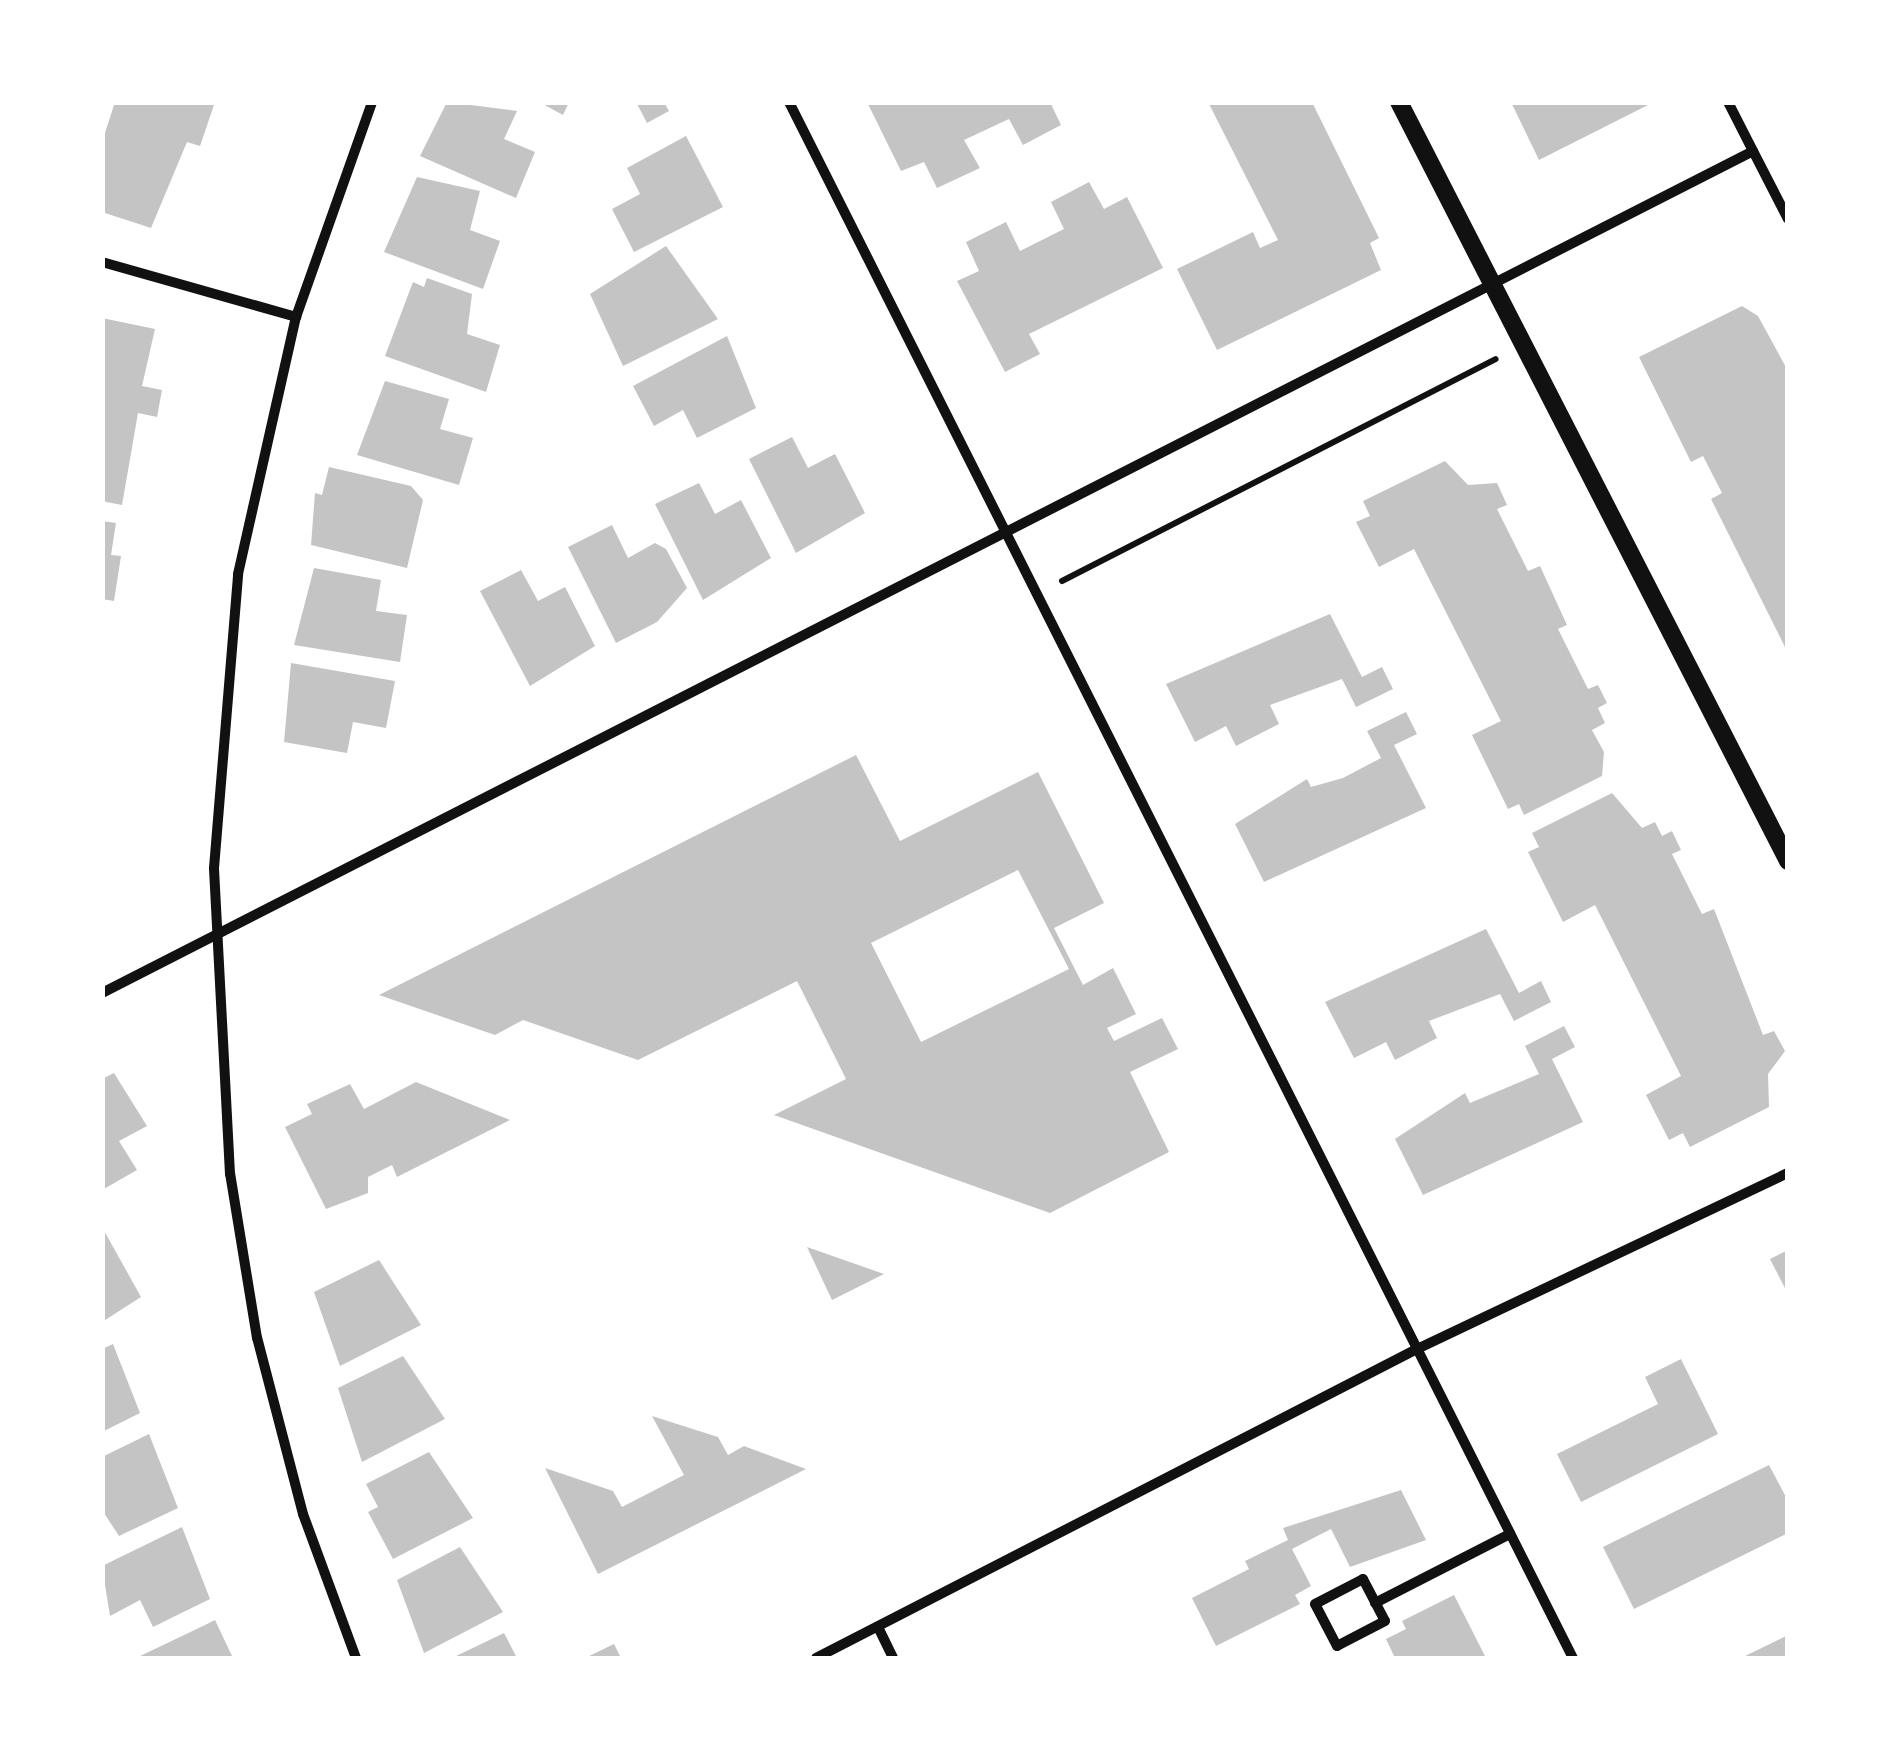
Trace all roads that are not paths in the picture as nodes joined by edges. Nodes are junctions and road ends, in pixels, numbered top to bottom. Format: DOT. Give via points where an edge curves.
graph roads {
  1 [pos="372,102"];
  2 [pos="789,102"];
  3 [pos="1399,102"];
  4 [pos="1728,102"];
  5 [pos="1753,151"];
  6 [pos="1788,219"];
  7 [pos="102,262"];
  8 [pos="1494,291"];
  9 [pos="296,317"];
  10 [pos="1006,537"];
  11 [pos="1788,860"];
  12 [pos="220,932"];
  13 [pos="102,993"];
  14 [pos="1788,1172"];
  15 [pos="1415,1350"];
  16 [pos="1510,1534"];
  17 [pos="1375,1603"];
  18 [pos="878,1627"];
  19 [pos="356,1658"];
  20 [pos="816,1658"];
  21 [pos="893,1658"];
  22 [pos="1573,1658"];
  1 -- 9 [label="street"];
  2 -- 10 [label="street"];
  3 -- 8 [label="street"];
  4 -- 5 [label="street"];
  5 -- 6 [label="street"];
  5 -- 8 [label="street"];
  7 -- 9 [label="street"];
  8 -- 10 [label="street"];
  8 -- 11 [label="street"];
  9 -- 12 [label="street" via="238,574 214,868"];
  10 -- 12 [label="street"];
  10 -- 15 [label="street" via="1382,1266"];
  12 -- 13 [label="street"];
  12 -- 19 [label="street" via="230,1174 257,1338 303,1514"];
  14 -- 15 [label="street"];
  15 -- 16 [label="street"];
  15 -- 18 [label="street"];
  16 -- 17 [label="street"];
  16 -- 22 [label="street"];
  17 -- 17 [label="street" via="1363,1578 1316,1604 1337,1646 1384,1621"];
  18 -- 20 [label="street"];
  18 -- 21 [label="street"];
}
